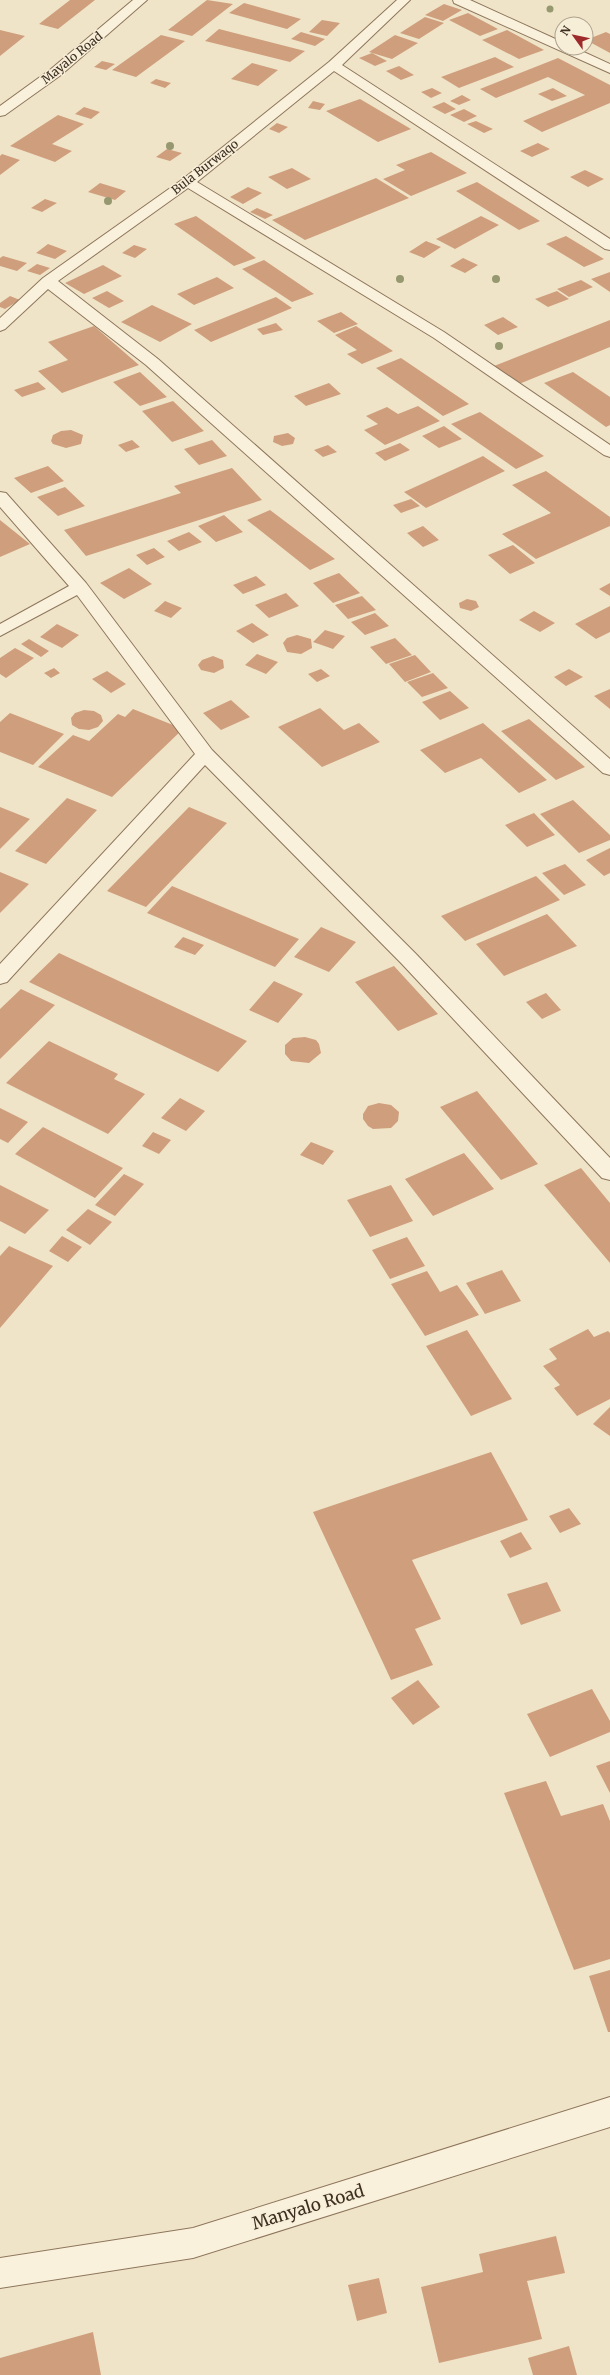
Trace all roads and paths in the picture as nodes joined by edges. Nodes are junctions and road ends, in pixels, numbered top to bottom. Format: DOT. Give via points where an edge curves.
graph roads {
  1 [pos="137,0"];
  2 [pos="404,0"];
  3 [pos="460,0"];
  4 [pos="554,44"];
  5 [pos="581,56"];
  6 [pos="334,65"];
  7 [pos="610,69"];
  8 [pos="0,112"];
  9 [pos="188,182"];
  10 [pos="610,246"];
  11 [pos="48,280"];
  12 [pos="0,326"];
  13 [pos="610,452"];
  14 [pos="0,498"];
  15 [pos="80,587"];
  16 [pos="0,630"];
  17 [pos="205,754"];
  18 [pos="610,769"];
  19 [pos="0,977"];
  20 [pos="610,1172"];
  21 [pos="610,2112"];
  22 [pos="0,2273"];
  1 -- 8 [label="street, Mayalo Road" via="56,72"];
  2 -- 6 [label="street, Bula Burwaqo"];
  3 -- 4 [label="street"];
  5 -- 7 [label="street"];
  6 -- 9 [label="street, Bula Burwaqo"];
  6 -- 10 [label="street"];
  9 -- 11 [label="street, Bula Burwaqo"];
  9 -- 13 [label="street" via="440,335"];
  11 -- 12 [label="street, Bula Burwaqo"];
  11 -- 18 [label="street" via="152,362"];
  14 -- 15 [label="street"];
  15 -- 16 [label="street"];
  15 -- 17 [label="street"];
  17 -- 19 [label="street"];
  17 -- 20 [label="street" via="409,959"];
  21 -- 22 [label="street, Manyalo Road" via="193,2243"];
}
